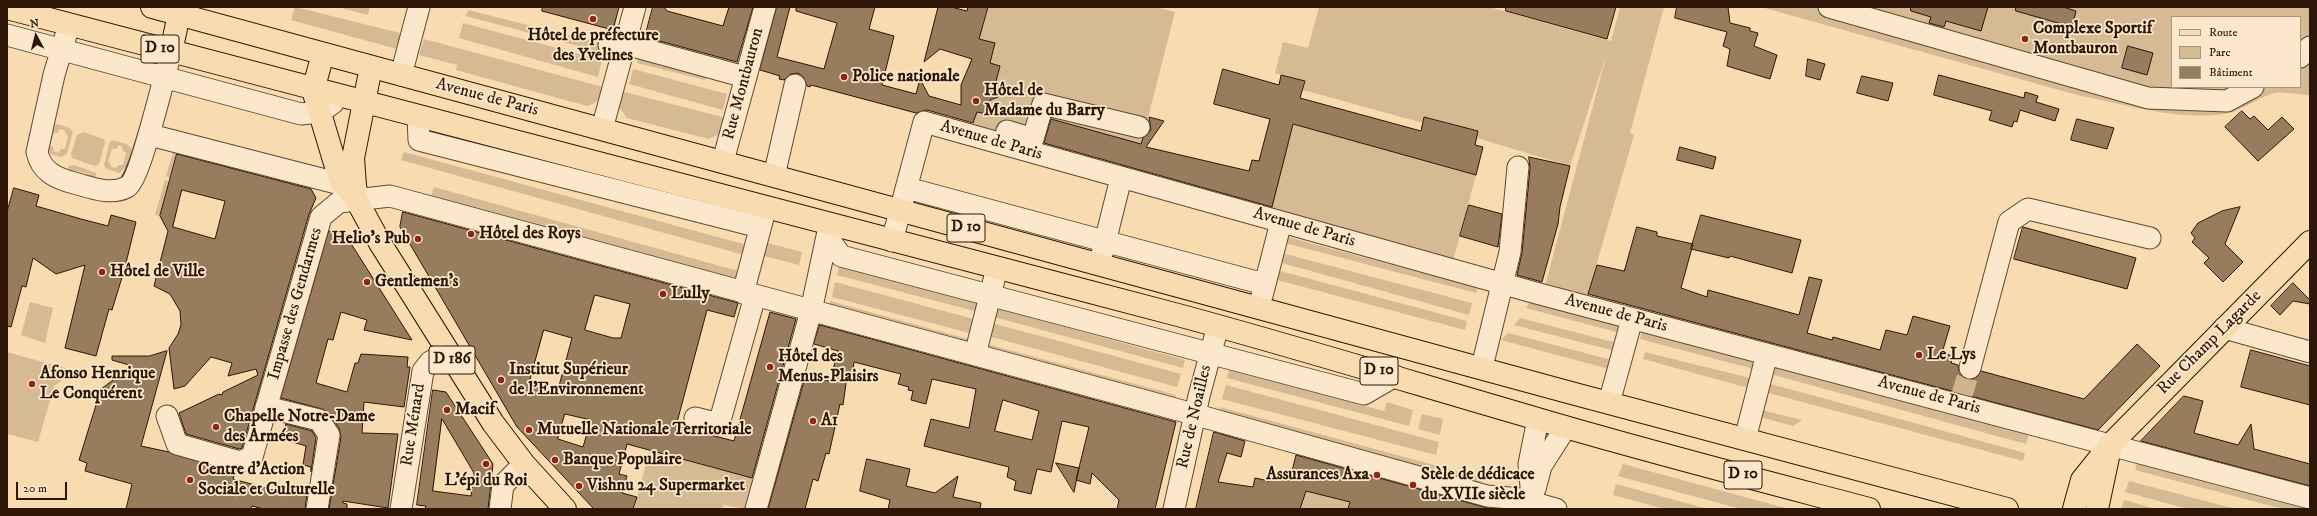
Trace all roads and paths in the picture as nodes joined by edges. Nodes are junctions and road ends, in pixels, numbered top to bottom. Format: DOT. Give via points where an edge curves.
graph roads {
  1 [pos="152,7"];
  2 [pos="419,7"];
  3 [pos="635,7"];
  4 [pos="765,7"];
  5 [pos="1829,7"];
  6 [pos="7,8"];
  7 [pos="180,11"];
  8 [pos="69,25"];
  9 [pos="7,35"];
  10 [pos="617,45"];
  11 [pos="2310,47"];
  12 [pos="62,50"];
  13 [pos="170,52"];
  14 [pos="323,54"];
  15 [pos="2301,56"];
  16 [pos="372,67"];
  17 [pos="401,75"];
  18 [pos="163,77"];
  19 [pos="745,77"];
  20 [pos="794,85"];
  21 [pos="2251,88"];
  22 [pos="313,90"];
  23 [pos="341,97"];
  24 [pos="362,102"];
  25 [pos="320,112"];
  26 [pos="418,116"];
  27 [pos="1139,127"];
  28 [pos="602,129"];
  29 [pos="154,136"];
  30 [pos="995,142"];
  31 [pos="593,161"];
  32 [pos="723,161"];
  33 [pos="1518,168"];
  34 [pos="774,176"];
  35 [pos="1121,178"];
  36 [pos="907,188"];
  37 [pos="352,190"];
  38 [pos="713,193"];
  39 [pos="838,193"];
  40 [pos="901,210"];
  41 [pos="762,217"];
  42 [pos="1281,222"];
  43 [pos="828,230"];
  44 [pos="2150,238"];
  45 [pos="1105,240"];
  46 [pos="892,242"];
  47 [pos="2310,242"];
  48 [pos="1100,264"];
  49 [pos="996,268"];
  50 [pos="1502,283"];
  51 [pos="1264,284"];
  52 [pos="749,294"];
  53 [pos="991,295"];
  54 [pos="1224,297"];
  55 [pos="1259,307"];
  56 [pos="811,311"];
  57 [pos="1632,318"];
  58 [pos="1218,326"];
  59 [pos="2224,328"];
  60 [pos="2310,352"];
  61 [pos="448,353"];
  62 [pos="1210,354"];
  63 [pos="1767,354"];
  64 [pos="975,355"];
  65 [pos="1482,367"];
  66 [pos="1970,368"];
  67 [pos="1396,376"];
  68 [pos="1548,387"];
  69 [pos="1575,394"];
  70 [pos="1609,403"];
  71 [pos="266,407"];
  72 [pos="1195,414"];
  73 [pos="167,416"];
  74 [pos="1538,419"];
  75 [pos="706,425"];
  76 [pos="1566,427"];
  77 [pos="1745,439"];
  78 [pos="2110,445"];
  79 [pos="524,464"];
  80 [pos="2310,498"];
  81 [pos="1485,502"];
  82 [pos="1533,506"];
  83 [pos="317,509"];
  84 [pos="401,509"];
  85 [pos="500,509"];
  86 [pos="565,509"];
  87 [pos="756,509"];
  88 [pos="1174,509"];
  89 [pos="1556,509"];
  90 [pos="1868,509"];
  91 [pos="2007,509"];
  92 [pos="2074,509"];
  93 [pos="2097,509"];
  1 -- 7 [label="main road, Avenue de Paris / D 10"];
  2 -- 17 [label="street"];
  3 -- 10 [label="street"];
  4 -- 19 [label="street, Rue Montbauron"];
  5 -- 21 [label="street" via="2148,98 2226,102"];
  6 -- 8 [label="main road, Avenue de Paris / D 10"];
  7 -- 13 [label="main road"];
  7 -- 14 [label="main road, Avenue de Paris / D 10"];
  8 -- 12 [label="street"];
  8 -- 13 [label="main road, Avenue de Paris / D 10"];
  9 -- 12 [label="street"];
  10 -- 19 [label="street"];
  10 -- 28 [label="street"];
  11 -- 15 [label="street"];
  12 -- 18 [label="street"];
  12 -- 18 [label="street" via="37,152 39,163 59,179 106,191 128,186 134,180"];
  13 -- 18 [label="street"];
  13 -- 22 [label="main road, Avenue de Paris / D 10"];
  14 -- 16 [label="main road, Avenue de Paris / D 10"];
  14 -- 22 [label="main road"];
  16 -- 17 [label="main road, Avenue de Paris / D 10"];
  16 -- 24 [label="main road"];
  17 -- 28 [label="main road, Avenue de Paris / D 10"];
  18 -- 25 [label="street" via="301,114"];
  19 -- 32 [label="street, Rue Montbauron"];
  20 -- 34 [label="street"];
  22 -- 23 [label="main road, Avenue de Paris / D 10"];
  22 -- 25 [label="main road, D 186"];
  23 -- 24 [label="main road, Avenue de Paris / D 10"];
  23 -- 25 [label="street"];
  24 -- 26 [label="main road, Avenue de Paris / D 10"];
  24 -- 37 [label="main road, D 186" via="353,158"];
  25 -- 37 [label="main road, D 186"];
  26 -- 31 [label="main road, Avenue de Paris / D 10"];
  26 -- 41 [label="street" via="419,140"];
  27 -- 30 [label="street" via="1043,104 1034,139 999,129"];
  28 -- 31 [label="main road"];
  28 -- 32 [label="main road, Avenue de Paris / D 10"];
  29 -- 37 [label="street"];
  30 -- 35 [label="street, Avenue de Paris"];
  30 -- 36 [label="street, Avenue de Paris" via="924,122"];
  31 -- 38 [label="main road, Avenue de Paris / D 10"];
  32 -- 34 [label="main road, Avenue de Paris / D 10"];
  32 -- 38 [label="main road"];
  33 -- 50 [label="street" via="1510,252"];
  34 -- 39 [label="main road, Avenue de Paris / D 10"];
  35 -- 42 [label="street, Avenue de Paris"];
  35 -- 45 [label="street"];
  36 -- 40 [label="street"];
  36 -- 45 [label="street"];
  37 -- 52 [label="street" via="390,196"];
  37 -- 61 [label="main road, D 186" via="380,243"];
  37 -- 71 [label="street, Impasse des Gendarmes" via="321,217"];
  38 -- 41 [label="main road, Avenue de Paris / D 10"];
  39 -- 40 [label="main road, Avenue de Paris / D 10"];
  39 -- 43 [label="main road"];
  40 -- 46 [label="street"];
  40 -- 48 [label="main road, Avenue de Paris / D 10"];
  41 -- 43 [label="main road, Avenue de Paris / D 10"];
  41 -- 52 [label="street"];
  42 -- 50 [label="street, Avenue de Paris"];
  42 -- 51 [label="street"];
  43 -- 46 [label="main road, Avenue de Paris / D 10"];
  43 -- 53 [label="street" via="841,256"];
  43 -- 56 [label="street"];
  44 -- 66 [label="street" via="2028,209 2009,222"];
  45 -- 48 [label="street"];
  45 -- 51 [label="street"];
  46 -- 49 [label="main road, Avenue de Paris / D 10"];
  47 -- 59 [label="main road, Rue Champ Lagarde"];
  48 -- 54 [label="main road, Avenue de Paris / D 10"];
  49 -- 53 [label="street"];
  49 -- 58 [label="main road, Avenue de Paris / D 10"];
  50 -- 57 [label="street, Avenue de Paris"];
  50 -- 65 [label="street"];
  51 -- 55 [label="street"];
  52 -- 56 [label="street"];
  52 -- 75 [label="street" via="719,424"];
  53 -- 62 [label="street"];
  53 -- 64 [label="street"];
  54 -- 55 [label="main road, Avenue de Paris / D 10"];
  54 -- 58 [label="main road"];
  55 -- 65 [label="main road, Avenue de Paris / D 10"];
  56 -- 64 [label="street"];
  56 -- 87 [label="street"];
  57 -- 63 [label="street, Avenue de Paris"];
  57 -- 70 [label="street"];
  58 -- 62 [label="street, Rue de Noailles"];
  58 -- 67 [label="main road, Avenue de Paris / D 10"];
  59 -- 60 [label="street"];
  59 -- 78 [label="main road, Rue Champ Lagarde"];
  61 -- 79 [label="main road, D 186" via="493,423"];
  61 -- 84 [label="street, Rue Ménard" via="430,362 423,370"];
  62 -- 67 [label="street" via="1364,394"];
  62 -- 72 [label="street, Rue de Noailles"];
  63 -- 77 [label="street"];
  63 -- 78 [label="street, Avenue de Paris" via="1960,401"];
  64 -- 72 [label="street"];
  65 -- 68 [label="main road, Avenue de Paris / D 10"];
  67 -- 74 [label="main road, Avenue de Paris / D 10"];
  68 -- 69 [label="main road, Avenue de Paris / D 10"];
  68 -- 74 [label="main road"];
  69 -- 70 [label="main road, Avenue de Paris / D 10"];
  69 -- 76 [label="main road"];
  70 -- 77 [label="main road, Avenue de Paris / D 10"];
  71 -- 73 [label="street, Impasse des Gendarmes" via="252,457 240,462 177,444"];
  71 -- 83 [label="street" via="319,420 329,435"];
  72 -- 81 [label="street"];
  72 -- 88 [label="street, Rue de Noailles"];
  74 -- 76 [label="main road, Avenue de Paris / D 10"];
  74 -- 82 [label="street" via="1529,464"];
  76 -- 82 [label="street" via="1541,466"];
  76 -- 90 [label="main road, Avenue de Paris / D 10"];
  77 -- 91 [label="main road, Avenue de Paris / D 10"];
  78 -- 80 [label="street, Avenue de Paris"];
  78 -- 92 [label="main road, Rue Champ Lagarde" via="2082,480"];
  78 -- 93 [label="main road"];
  79 -- 85 [label="street" via="503,485"];
  79 -- 86 [label="main road, D 186"];
  81 -- 82 [label="street" via="1520,499"];
  82 -- 89 [label="street"];
}
